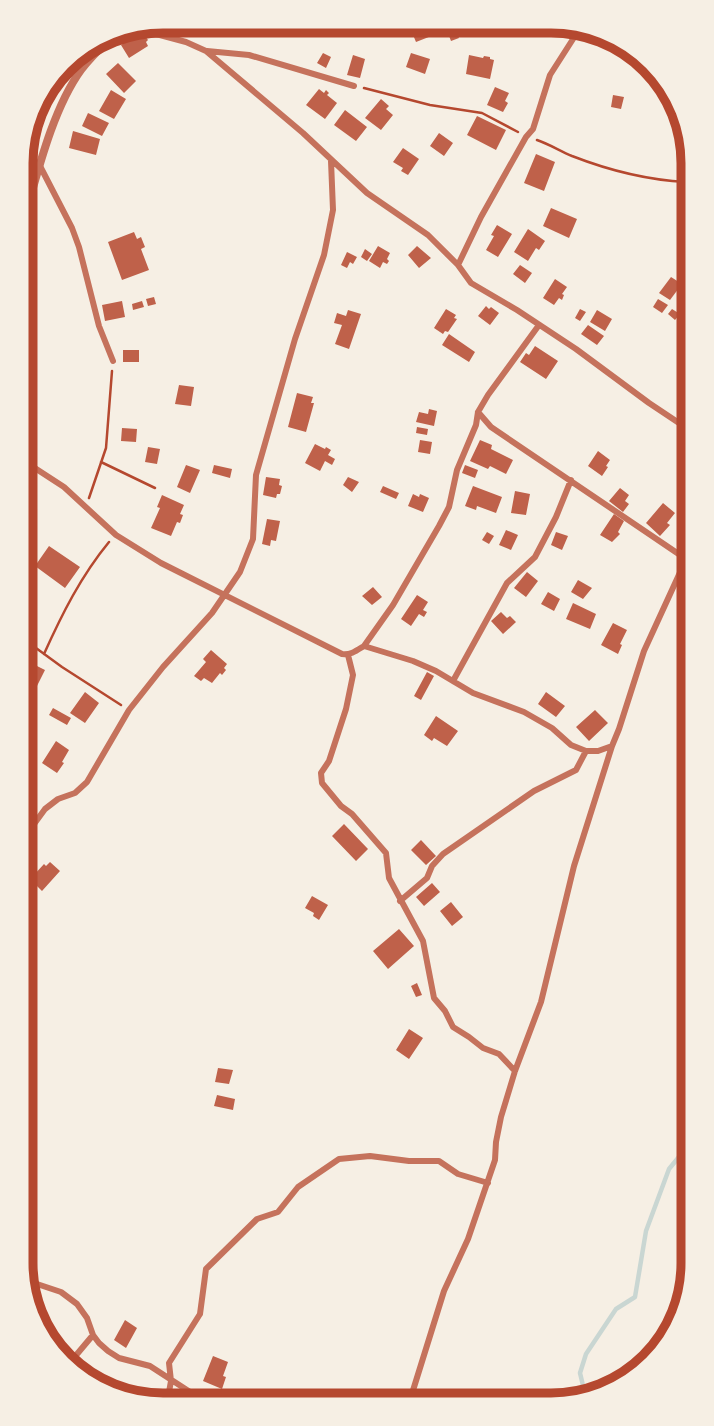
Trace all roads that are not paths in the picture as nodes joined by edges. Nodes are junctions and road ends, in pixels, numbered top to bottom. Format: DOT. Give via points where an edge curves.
graph roads {
  1 [pos="154,34"];
  2 [pos="575,36"];
  3 [pos="206,51"];
  4 [pos="96,52"];
  5 [pos="354,86"];
  6 [pos="331,161"];
  7 [pos="40,166"];
  8 [pos="34,186"];
  9 [pos="458,265"];
  10 [pos="539,325"];
  11 [pos="113,361"];
  12 [pos="478,412"];
  13 [pos="681,424"];
  14 [pos="34,467"];
  15 [pos="572,480"];
  16 [pos="681,553"];
  17 [pos="681,571"];
  18 [pos="223,595"];
  19 [pos="363,646"];
  20 [pos="348,655"];
  21 [pos="453,681"];
  22 [pos="611,746"];
  23 [pos="586,751"];
  24 [pos="33,825"];
  25 [pos="400,901"];
  26 [pos="515,1071"];
  27 [pos="488,1183"];
  28 [pos="35,1283"];
  29 [pos="93,1335"];
  30 [pos="74,1358"];
  31 [pos="171,1381"];
  32 [pos="169,1393"];
  33 [pos="191,1393"];
  34 [pos="412,1393"];
  1 -- 3 [label="street"];
  2 -- 9 [label="street" via="550,75 533,129"];
  3 -- 5 [label="street" via="249,55"];
  3 -- 6 [label="street"];
  4 -- 7 [label="street" via="79,72"];
  6 -- 9 [label="street" via="367,194 428,235"];
  6 -- 18 [label="street" via="333,210 324,255 256,475 253,539 240,572"];
  7 -- 8 [label="street"];
  7 -- 11 [label="street" via="76,237"];
  9 -- 10 [label="street" via="471,283"];
  10 -- 12 [label="street"];
  10 -- 13 [label="street"];
  12 -- 15 [label="street" via="491,427"];
  12 -- 19 [label="street" via="449,507 393,605"];
  14 -- 18 [label="street" via="64,487 115,534"];
  15 -- 16 [label="street"];
  15 -- 21 [label="street" via="535,557 507,583"];
  17 -- 22 [label="street" via="644,651"];
  18 -- 20 [label="street"];
  18 -- 24 [label="street" via="128,710 87,782 45,809"];
  19 -- 20 [label="street"];
  19 -- 21 [label="street" via="413,661"];
  20 -- 25 [label="street" via="353,675 330,761 321,773 322,783 386,853 389,878"];
  21 -- 23 [label="street" via="524,712"];
  22 -- 23 [label="street"];
  22 -- 26 [label="street" via="574,866 541,1002"];
  23 -- 25 [label="street" via="576,770 534,791 443,854 427,878"];
  25 -- 26 [label="street" via="423,942 433,998 453,1027 499,1054"];
  26 -- 27 [label="street"];
  27 -- 31 [label="street" via="458,1174 439,1161 370,1156 339,1159 298,1187 278,1212 257,1219 206,1269 200,1314 169,1363"];
  27 -- 34 [label="street" via="444,1291"];
  28 -- 29 [label="street" via="61,1292 77,1304"];
  29 -- 30 [label="street"];
  29 -- 31 [label="street" via="108,1351 150,1366"];
  31 -- 32 [label="street"];
  31 -- 33 [label="street"];
}
